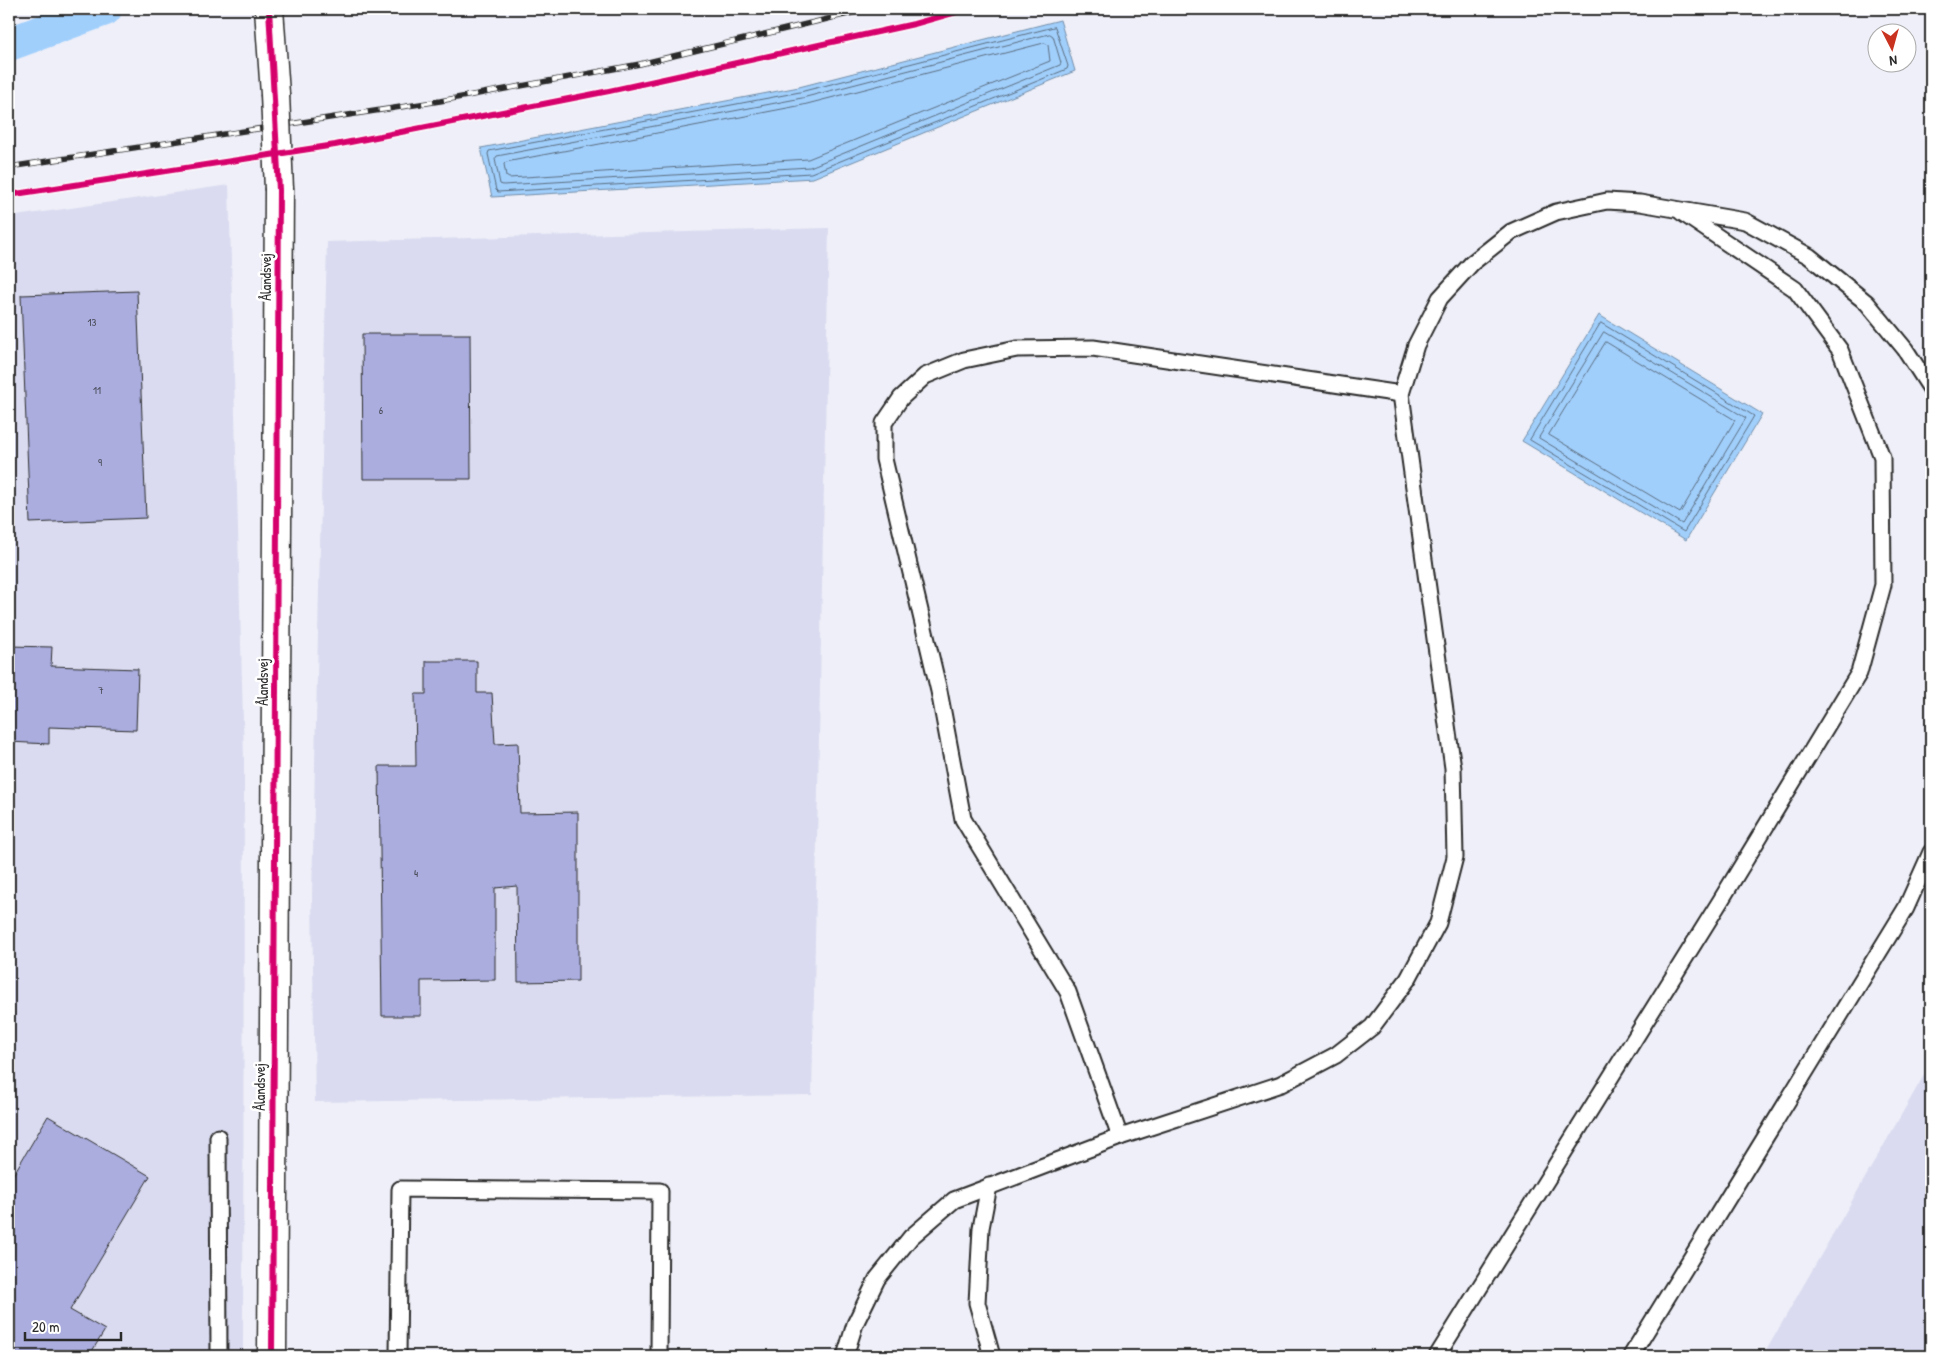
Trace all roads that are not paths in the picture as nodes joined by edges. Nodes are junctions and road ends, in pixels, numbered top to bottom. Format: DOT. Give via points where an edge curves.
graph roads {
  1 [pos="269,9"];
  2 [pos="1676,208"];
  3 [pos="1931,389"];
  4 [pos="1401,394"];
  5 [pos="1931,852"];
  6 [pos="218,1137"];
  7 [pos="1120,1137"];
  8 [pos="989,1186"];
  9 [pos="219,1356"];
  10 [pos="272,1356"];
  11 [pos="398,1356"];
  12 [pos="659,1356"];
  13 [pos="845,1356"];
  14 [pos="992,1356"];
  15 [pos="1437,1356"];
  16 [pos="1631,1356"];
  1 -- 10 [label="street, Ålandsvej, bridge" via="279,190"];
  2 -- 3 [label="lane" via="1745,221 1809,256 1867,303 1905,349"];
  2 -- 4 [label="lane" via="1607,201 1556,212 1511,232 1472,262 1440,298 1416,345"];
  2 -- 15 [label="lane" via="1794,289 1840,350 1882,457 1883,585 1859,673"];
  4 -- 7 [label="lane" via="1453,768 1455,857 1438,923 1408,979 1372,1027 1336,1054 1281,1084"];
  4 -- 7 [label="lane" via="1093,348 1017,349 964,360 925,376 901,398 884,423 884,459 939,692 963,819 1068,992"];
  5 -- 16 [label="lane" via="1906,908"];
  6 -- 9 [label="lane"];
  7 -- 8 [label="lane"];
  8 -- 13 [label="lane" via="954,1200 911,1237 877,1279 855,1324"];
  8 -- 14 [label="lane" via="981,1228 977,1303"];
  11 -- 12 [label="lane" via="400,1189 660,1191"];
}
